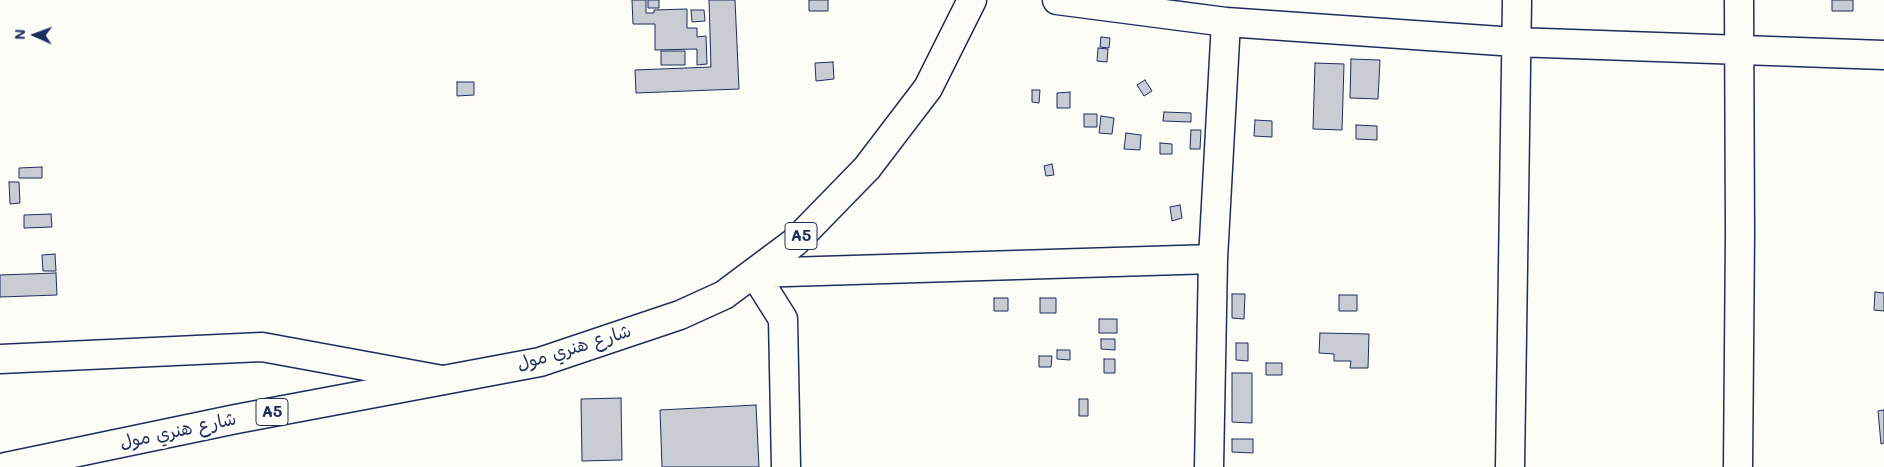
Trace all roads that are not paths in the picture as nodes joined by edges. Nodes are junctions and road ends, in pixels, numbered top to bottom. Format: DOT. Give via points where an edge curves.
graph roads {
  1 [pos="972,0"];
  2 [pos="1057,0"];
  3 [pos="1516,0"];
  4 [pos="1739,0"];
  5 [pos="1226,22"];
  6 [pos="1515,42"];
  7 [pos="1738,49"];
  8 [pos="1884,55"];
  9 [pos="1212,258"];
  10 [pos="754,273"];
  11 [pos="0,359"];
  12 [pos="444,380"];
  13 [pos="6,467"];
  14 [pos="786,467"];
  15 [pos="1209,467"];
  16 [pos="1510,467"];
  17 [pos="1738,467"];
  1 -- 10 [label="main road, شارع هنري مول / A5" via="928,88 868,168 795,242"];
  2 -- 5 [label="main road"];
  3 -- 6 [label="main road"];
  4 -- 7 [label="main road"];
  5 -- 6 [label="main road"];
  5 -- 9 [label="main road"];
  6 -- 7 [label="main road"];
  6 -- 16 [label="main road"];
  7 -- 8 [label="main road"];
  7 -- 17 [label="main road"];
  9 -- 10 [label="main road"];
  9 -- 15 [label="main road"];
  10 -- 12 [label="main road, شارع هنري مول / A5" via="724,295 680,315 540,362"];
  10 -- 14 [label="main road" via="783,319"];
  11 -- 12 [label="main road" via="262,347"];
  12 -- 13 [label="main road, شارع هنري مول / A5"];
}
